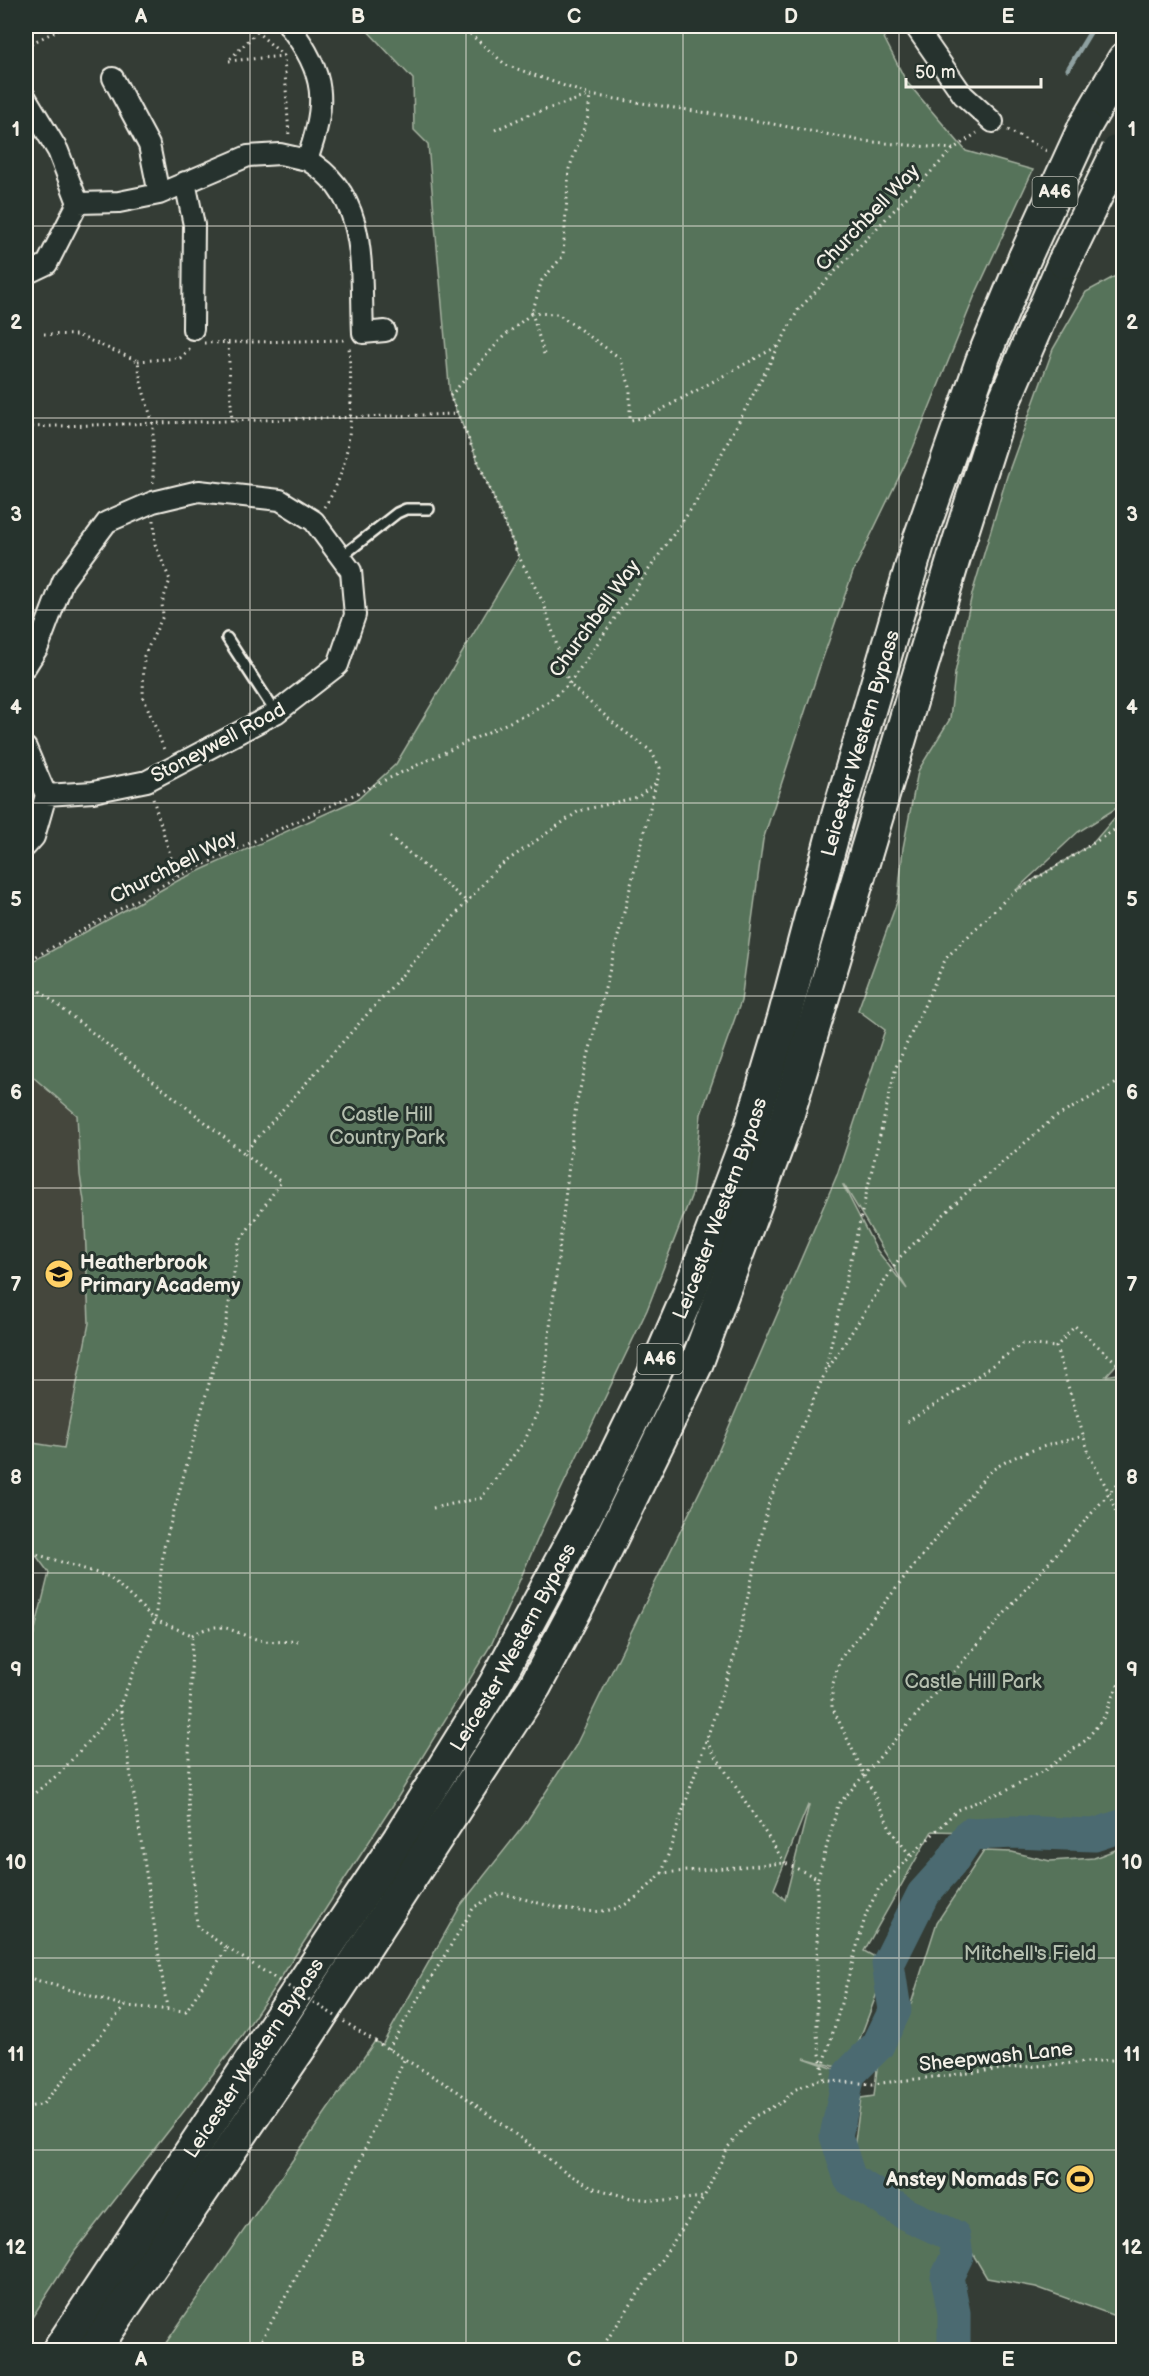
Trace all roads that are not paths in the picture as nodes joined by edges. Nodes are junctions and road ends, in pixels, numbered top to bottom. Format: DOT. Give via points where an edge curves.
graph roads {
  1 [pos="289,26"];
  2 [pos="915,26"];
  3 [pos="1124,59"];
  4 [pos="113,78"];
  5 [pos="26,98"];
  6 [pos="993,122"];
  7 [pos="32,125"];
  8 [pos="1122,145"];
  9 [pos="299,158"];
  10 [pos="185,182"];
  11 [pos="159,194"];
  12 [pos="78,203"];
  13 [pos="26,274"];
  14 [pos="194,329"];
  15 [pos="385,331"];
  16 [pos="429,509"];
  17 [pos="341,557"];
  18 [pos="227,638"];
  19 [pos="26,666"];
  20 [pos="276,714"];
  21 [pos="26,748"];
  22 [pos="46,795"];
  23 [pos="26,846"];
  24 [pos="58,2350"];
  25 [pos="94,2350"];
  1 -- 9 [label="street" via="316,66 322,100"];
  2 -- 6 [label="street" via="963,95"];
  3 -- 24 [label="highway, Leicester Western Bypass / A46, bridge" via="1085,126 982,361 919,541 750,1131 689,1293 646,1392 494,1686 399,1839"];
  4 -- 11 [label="street" via="149,145"];
  5 -- 7 [label="street"];
  7 -- 12 [label="street" via="58,151"];
  8 -- 25 [label="highway, Leicester Western Bypass / A46, bridge" via="1064,262 1002,406 784,1127 696,1365 535,1686 315,2024"];
  9 -- 10 [label="street" via="280,154 248,156"];
  9 -- 15 [label="street" via="323,169 340,188 358,227 356,336"];
  10 -- 11 [label="street"];
  10 -- 14 [label="street" via="194,225"];
  11 -- 12 [label="street" via="119,202"];
  12 -- 13 [label="street" via="47,264"];
  16 -- 17 [label="lane" via="397,513"];
  17 -- 19 [label="street, Stoneywell Road" via="314,521 280,500 199,491 153,502 107,522 63,581 38,647"];
  17 -- 20 [label="street, Stoneywell Road" via="351,571 355,615 338,664"];
  18 -- 20 [label="lane"];
  20 -- 22 [label="street, Stoneywell Road" via="147,781 93,792"];
  21 -- 22 [label="street"];
  22 -- 23 [label="street" via="34,837"];
}
